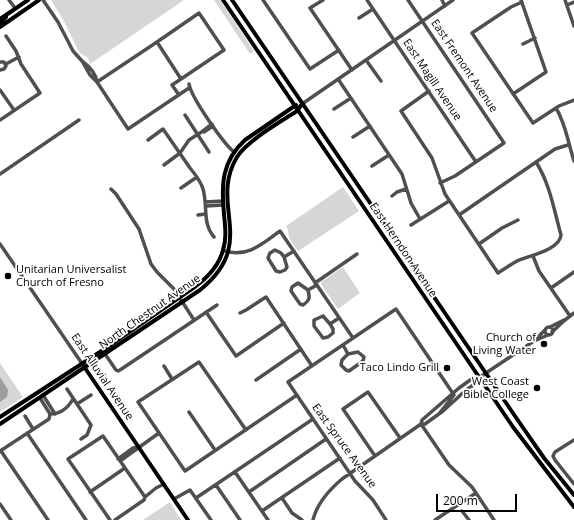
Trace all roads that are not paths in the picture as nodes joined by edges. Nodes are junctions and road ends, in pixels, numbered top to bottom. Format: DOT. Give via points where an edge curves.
graph roads {
  1 [pos="10,0"];
  2 [pos="28,0"];
  3 [pos="39,0"];
  4 [pos="43,0"];
  5 [pos="223,0"];
  6 [pos="232,0"];
  7 [pos="263,0"];
  8 [pos="323,0"];
  9 [pos="367,0"];
  10 [pos="408,0"];
  11 [pos="442,0"];
  12 [pos="454,0"];
  13 [pos="565,0"];
  14 [pos="522,1"];
  15 [pos="574,2"];
  16 [pos="567,5"];
  17 [pos="445,6"];
  18 [pos="15,8"];
  19 [pos="373,9"];
  20 [pos="360,18"];
  21 [pos="0,19"];
  22 [pos="422,21"];
  23 [pos="0,23"];
  24 [pos="574,26"];
  25 [pos="0,27"];
  26 [pos="6,36"];
  27 [pos="535,38"];
  28 [pos="394,40"];
  29 [pos="157,42"];
  30 [pos="523,44"];
  31 [pos="338,50"];
  32 [pos="18,57"];
  33 [pos="366,60"];
  34 [pos="0,62"];
  35 [pos="6,64"];
  36 [pos="0,70"];
  37 [pos="352,70"];
  38 [pos="181,79"];
  39 [pos="338,79"];
  40 [pos="381,81"];
  41 [pos="97,82"];
  42 [pos="0,90"];
  43 [pos="429,91"];
  44 [pos="513,94"];
  45 [pos="179,95"];
  46 [pos="350,98"];
  47 [pos="574,100"];
  48 [pos="302,104"];
  49 [pos="294,106"];
  50 [pos="556,108"];
  51 [pos="334,109"];
  52 [pos="14,110"];
  53 [pos="297,110"];
  54 [pos="185,115"];
  55 [pos="0,120"];
  56 [pos="79,120"];
  57 [pos="212,125"];
  58 [pos="370,126"];
  59 [pos="198,134"];
  60 [pos="354,137"];
  61 [pos="248,138"];
  62 [pos="148,140"];
  63 [pos="568,145"];
  64 [pos="209,152"];
  65 [pos="234,152"];
  66 [pos="180,153"];
  67 [pos="389,155"];
  68 [pos="237,156"];
  69 [pos="574,161"];
  70 [pos="476,162"];
  71 [pos="536,162"];
  72 [pos="164,165"];
  73 [pos="372,166"];
  74 [pos="0,174"];
  75 [pos="196,177"];
  76 [pos="440,183"];
  77 [pos="181,188"];
  78 [pos="111,189"];
  79 [pos="406,189"];
  80 [pos="227,195"];
  81 [pos="392,196"];
  82 [pos="449,201"];
  83 [pos="223,203"];
  84 [pos="206,204"];
  85 [pos="205,214"];
  86 [pos="198,215"];
  87 [pos="459,215"];
  88 [pos="420,219"];
  89 [pos="518,220"];
  90 [pos="411,225"];
  91 [pos="214,237"];
  92 [pos="0,244"];
  93 [pos="479,244"];
  94 [pos="223,251"];
  95 [pos="228,252"];
  96 [pos="294,252"];
  97 [pos="357,254"];
  98 [pos="533,256"];
  99 [pos="284,257"];
  100 [pos="574,272"];
  101 [pos="316,284"];
  102 [pos="551,288"];
  103 [pos="308,290"];
  104 [pos="181,300"];
  105 [pos="217,305"];
  106 [pos="206,312"];
  107 [pos="240,313"];
  108 [pos="574,313"];
  109 [pos="570,316"];
  110 [pos="339,318"];
  111 [pos="194,320"];
  112 [pos="565,320"];
  113 [pos="284,323"];
  114 [pos="330,324"];
  115 [pos="550,327"];
  116 [pos="545,330"];
  117 [pos="552,332"];
  118 [pos="548,335"];
  119 [pos="353,338"];
  120 [pos="534,341"];
  121 [pos="343,345"];
  122 [pos="301,349"];
  123 [pos="105,354"];
  124 [pos="348,354"];
  125 [pos="84,365"];
  126 [pos="164,366"];
  127 [pos="312,366"];
  128 [pos="485,374"];
  129 [pos="479,378"];
  130 [pos="172,379"];
  131 [pos="256,380"];
  132 [pos="67,389"];
  133 [pos="91,394"];
  134 [pos="453,394"];
  135 [pos="297,395"];
  136 [pos="41,397"];
  137 [pos="73,399"];
  138 [pos="77,404"];
  139 [pos="49,408"];
  140 [pos="189,412"];
  141 [pos="50,414"];
  142 [pos="56,414"];
  143 [pos="438,415"];
  144 [pos="25,416"];
  145 [pos="0,417"];
  146 [pos="313,419"];
  147 [pos="0,424"];
  148 [pos="421,424"];
  149 [pos="33,429"];
  150 [pos="246,430"];
  151 [pos="27,433"];
  152 [pos="159,433"];
  153 [pos="400,438"];
  154 [pos="81,439"];
  155 [pos="326,439"];
  156 [pos="574,440"];
  157 [pos="139,447"];
  158 [pos="215,450"];
  159 [pos="0,451"];
  160 [pos="375,456"];
  161 [pos="340,458"];
  162 [pos="119,460"];
  163 [pos="125,468"];
  164 [pos="235,472"];
  165 [pos="350,473"];
  166 [pos="164,484"];
  167 [pos="574,484"];
  168 [pos="216,485"];
  169 [pos="90,492"];
  170 [pos="249,492"];
  171 [pos="476,493"];
  172 [pos="574,495"];
  173 [pos="146,496"];
  174 [pos="196,498"];
  175 [pos="282,498"];
  176 [pos="174,499"];
  177 [pos="0,504"];
  178 [pos="574,507"];
  179 [pos="262,511"];
  180 [pos="462,511"];
  181 [pos="11,520"];
  182 [pos="48,520"];
  183 [pos="86,520"];
  184 [pos="110,520"];
  185 [pos="115,520"];
  186 [pos="188,520"];
  187 [pos="211,520"];
  188 [pos="240,520"];
  189 [pos="268,520"];
  190 [pos="302,520"];
  191 [pos="313,520"];
  192 [pos="386,520"];
  193 [pos="435,520"];
  194 [pos="469,520"];
  195 [pos="494,520"];
  1 -- 18 [label="street"];
  2 -- 18 [label="main road"];
  3 -- 25 [label="main road"];
  4 -- 41 [label="street" via="73,51 89,66"];
  5 -- 49 [label="main road, East Herndon Avenue"];
  6 -- 48 [label="main road, East Herndon Avenue"];
  7 -- 31 [label="street" via="310,69"];
  8 -- 31 [label="street" via="310,8"];
  9 -- 19 [label="street, East Magill Avenue"];
  10 -- 22 [label="street, East Fremont Avenue"];
  11 -- 17 [label="street"];
  12 -- 17 [label="street, North Chestnut Avenue"];
  13 -- 16 [label="street"];
  14 -- 27 [label="street"];
  14 -- 44 [label="street" via="472,34"];
  15 -- 16 [label="street"];
  16 -- 24 [label="street"];
  17 -- 22 [label="street, North Chestnut Avenue"];
  18 -- 21 [label="main road"];
  18 -- 23 [label="main road"];
  19 -- 20 [label="street"];
  19 -- 28 [label="street, East Magill Avenue"];
  22 -- 28 [label="street, North Chestnut Avenue"];
  22 -- 70 [label="street, East Fremont Avenue" via="504,143"];
  26 -- 32 [label="street"];
  27 -- 30 [label="street"];
  27 -- 44 [label="street" via="546,72"];
  28 -- 33 [label="street, North Chestnut Avenue"];
  28 -- 43 [label="street, East Magill Avenue"];
  29 -- 38 [label="street"];
  29 -- 38 [label="street" via="199,13 224,50"];
  29 -- 41 [label="street"];
  31 -- 37 [label="street"];
  32 -- 35 [label="street"];
  32 -- 52 [label="street" via="40,93"];
  33 -- 37 [label="street, North Chestnut Avenue"];
  33 -- 40 [label="street"];
  34 -- 35 [label="street"];
  35 -- 36 [label="street" via="4,70"];
  37 -- 39 [label="street, North Chestnut Avenue"];
  38 -- 45 [label="street" via="172,85"];
  39 -- 46 [label="street"];
  39 -- 48 [label="street, North Chestnut Avenue"];
  41 -- 45 [label="street" via="128,130"];
  42 -- 52 [label="street"];
  43 -- 70 [label="street, East Magill Avenue"];
  43 -- 76 [label="street" via="401,111 432,158"];
  44 -- 50 [label="street" via="533,123"];
  45 -- 57 [label="street" via="189,86"];
  46 -- 51 [label="street"];
  46 -- 58 [label="street"];
  47 -- 50 [label="street"];
  48 -- 49 [label="main road, North Chestnut Avenue"];
  48 -- 53 [label="main road, North Chestnut Avenue"];
  48 -- 128 [label="main road, East Herndon Avenue"];
  49 -- 53 [label="main road, East Herndon Avenue"];
  49 -- 61 [label="main road, North Chestnut Avenue"];
  50 -- 63 [label="street" via="564,126"];
  52 -- 55 [label="street"];
  53 -- 68 [label="main road, North Chestnut Avenue" via="249,144"];
  53 -- 129 [label="main road, East Herndon Avenue"];
  54 -- 59 [label="street"];
  56 -- 74 [label="street"];
  57 -- 59 [label="street"];
  57 -- 65 [label="street"];
  58 -- 60 [label="street"];
  58 -- 67 [label="street"];
  59 -- 64 [label="street"];
  59 -- 66 [label="street" via="189,140"];
  61 -- 65 [label="main road, North Chestnut Avenue"];
  61 -- 68 [label="main road" via="237,152"];
  62 -- 66 [label="street" via="163,129"];
  63 -- 69 [label="street"];
  63 -- 71 [label="street" via="555,149"];
  65 -- 80 [label="main road" via="235,156 226,177"];
  65 -- 83 [label="main road, North Chestnut Avenue" via="225,170 222,185"];
  66 -- 72 [label="street"];
  66 -- 75 [label="street"];
  67 -- 73 [label="street"];
  67 -- 79 [label="street" via="402,174"];
  68 -- 80 [label="main road, North Chestnut Avenue" via="230,172"];
  70 -- 76 [label="street"];
  71 -- 87 [label="street"];
  71 -- 98 [label="street" via="548,187 561,239"];
  75 -- 77 [label="street"];
  75 -- 84 [label="street" via="203,188"];
  76 -- 82 [label="street"];
  78 -- 104 [label="street" via="139,229 156,272 174,289"];
  79 -- 81 [label="street"];
  79 -- 88 [label="street"];
  80 -- 95 [label="main road, North Chestnut Avenue" via="230,232"];
  82 -- 87 [label="street"];
  82 -- 88 [label="street"];
  83 -- 84 [label="street"];
  83 -- 94 [label="main road, North Chestnut Avenue" via="226,233"];
  84 -- 85 [label="street"];
  85 -- 86 [label="street"];
  85 -- 91 [label="street" via="208,229"];
  87 -- 93 [label="street"];
  88 -- 90 [label="street"];
  89 -- 93 [label="street"];
  92 -- 125 [label="street, East Alluvial Avenue"];
  93 -- 98 [label="street" via="498,273"];
  94 -- 95 [label="street"];
  94 -- 104 [label="main road, North Chestnut Avenue" via="209,275"];
  95 -- 96 [label="street" via="238,254 248,251 280,231"];
  95 -- 104 [label="main road, North Chestnut Avenue" via="216,276"];
  96 -- 99 [label="street"];
  96 -- 101 [label="street"];
  97 -- 101 [label="street"];
  98 -- 102 [label="street"];
  99 -- 99 [label="street" via="287,267 280,272 276,271 268,256 275,250"];
  100 -- 102 [label="street"];
  101 -- 103 [label="street"];
  101 -- 110 [label="street"];
  102 -- 109 [label="street"];
  103 -- 103 [label="street" via="310,297 303,305 291,291 298,283"];
  104 -- 111 [label="street"];
  104 -- 123 [label="main road, North Chestnut Avenue"];
  104 -- 125 [label="main road, North Chestnut Avenue"];
  105 -- 106 [label="street"];
  106 -- 111 [label="street"];
  106 -- 113 [label="street" via="236,356"];
  107 -- 113 [label="street" via="266,297"];
  108 -- 109 [label="street"];
  109 -- 112 [label="street"];
  110 -- 114 [label="street"];
  110 -- 119 [label="street"];
  111 -- 123 [label="street" via="118,371"];
  112 -- 115 [label="street"];
  112 -- 117 [label="street"];
  113 -- 122 [label="street"];
  114 -- 114 [label="street" via="332,333 323,338 314,326 314,320 322,316"];
  115 -- 116 [label="street"];
  115 -- 117 [label="street"];
  116 -- 118 [label="street"];
  116 -- 120 [label="street"];
  117 -- 118 [label="street"];
  118 -- 120 [label="street"];
  119 -- 121 [label="street"];
  119 -- 134 [label="street" via="396,309"];
  120 -- 128 [label="street"];
  121 -- 124 [label="street"];
  121 -- 127 [label="street"];
  122 -- 127 [label="street"];
  122 -- 131 [label="street"];
  123 -- 125 [label="main road, North Chestnut Avenue"];
  124 -- 124 [label="street" via="342,360 342,365 349,371 363,361 364,357 358,352"];
  125 -- 136 [label="main road, North Chestnut Avenue"];
  125 -- 145 [label="main road, North Chestnut Avenue"];
  125 -- 157 [label="main road, East Alluvial Avenue"];
  126 -- 130 [label="street"];
  127 -- 135 [label="street, East Spruce Avenue" via="288,382"];
  128 -- 129 [label="street"];
  128 -- 172 [label="main road, East Herndon Avenue" via="526,434"];
  129 -- 134 [label="street" via="473,378"];
  129 -- 143 [label="street"];
  129 -- 178 [label="main road, East Herndon Avenue" via="524,443"];
  130 -- 150 [label="street" via="199,362"];
  130 -- 152 [label="street" via="138,402"];
  132 -- 137 [label="street"];
  133 -- 138 [label="street"];
  134 -- 143 [label="street"];
  134 -- 148 [label="street" via="422,420"];
  135 -- 146 [label="street, East Spruce Avenue"];
  135 -- 150 [label="street"];
  136 -- 139 [label="street"];
  136 -- 139 [label="street"];
  136 -- 147 [label="main road, North Chestnut Avenue"];
  137 -- 138 [label="street"];
  137 -- 142 [label="street" via="65,410"];
  138 -- 154 [label="street" via="91,425"];
  139 -- 141 [label="street"];
  139 -- 142 [label="street"];
  140 -- 158 [label="street"];
  141 -- 142 [label="street"];
  141 -- 149 [label="street" via="49,419"];
  143 -- 148 [label="street"];
  144 -- 149 [label="street"];
  146 -- 155 [label="street, East Spruce Avenue"];
  146 -- 164 [label="street"];
  148 -- 153 [label="street"];
  148 -- 171 [label="street" via="449,465"];
  149 -- 151 [label="street"];
  150 -- 158 [label="street"];
  151 -- 159 [label="street"];
  151 -- 183 [label="street"];
  152 -- 157 [label="street"];
  152 -- 158 [label="street" via="185,471"];
  153 -- 160 [label="street"];
  153 -- 160 [label="street" via="368,392 343,409"];
  155 -- 161 [label="street, East Spruce Avenue"];
  155 -- 170 [label="street"];
  156 -- 167 [label="street" via="553,456"];
  157 -- 162 [label="street"];
  157 -- 166 [label="main road, East Alluvial Avenue"];
  159 -- 182 [label="street"];
  160 -- 165 [label="street"];
  161 -- 165 [label="street, East Spruce Avenue"];
  161 -- 175 [label="street"];
  162 -- 163 [label="street"];
  162 -- 169 [label="street" via="103,436 68,460"];
  163 -- 169 [label="street"];
  163 -- 173 [label="street"];
  164 -- 168 [label="street"];
  164 -- 170 [label="street"];
  165 -- 191 [label="street" via="320,503"];
  165 -- 192 [label="street, East Spruce Avenue"];
  166 -- 173 [label="street"];
  166 -- 176 [label="main road, East Alluvial Avenue"];
  168 -- 174 [label="street"];
  168 -- 188 [label="street"];
  169 -- 184 [label="street"];
  170 -- 179 [label="street"];
  171 -- 193 [label="street"];
  171 -- 195 [label="street"];
  173 -- 185 [label="street"];
  174 -- 176 [label="street" via="190,490"];
  174 -- 187 [label="street"];
  175 -- 179 [label="street"];
  175 -- 190 [label="street" via="292,513"];
  176 -- 186 [label="main road, East Alluvial Avenue"];
  177 -- 181 [label="street"];
  179 -- 189 [label="street"];
  180 -- 194 [label="street"];
}
